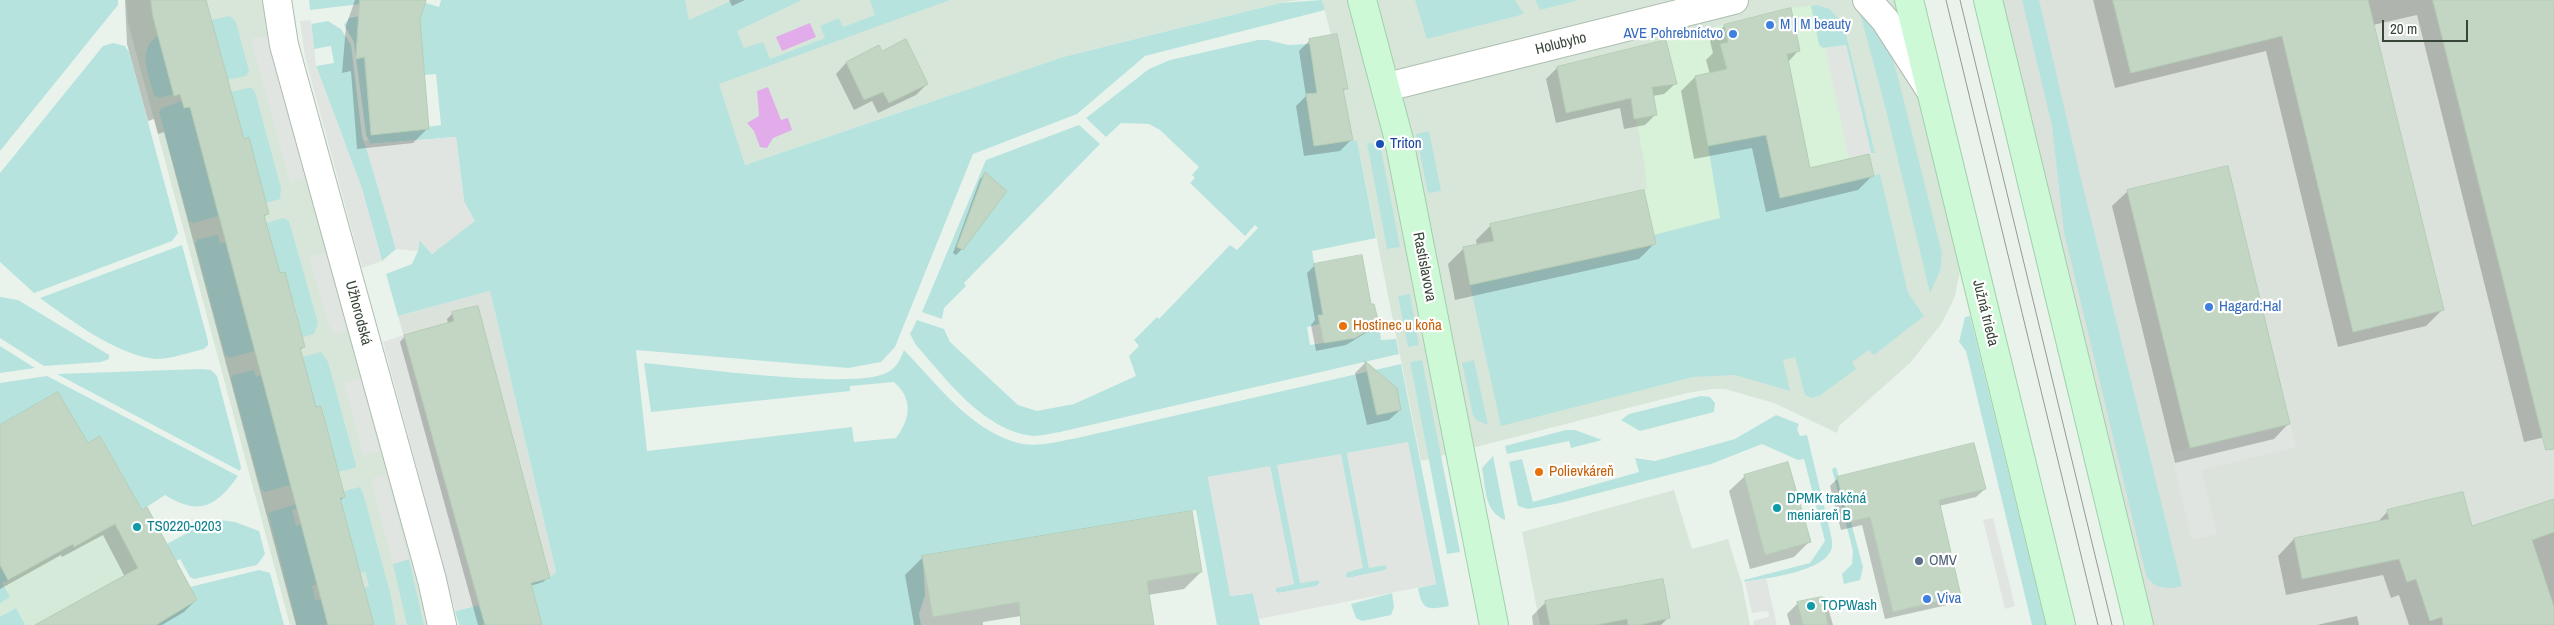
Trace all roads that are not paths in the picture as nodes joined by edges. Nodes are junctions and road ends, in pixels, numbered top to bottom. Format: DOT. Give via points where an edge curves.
graph roads {
  1 [pos="277,0"];
  2 [pos="1362,0"];
  3 [pos="1734,0"];
  4 [pos="1867,0"];
  5 [pos="1909,0"];
  6 [pos="1988,0"];
  7 [pos="1386,87"];
  8 [pos="1931,90"];
  9 [pos="442,625"];
  10 [pos="1494,625"];
  11 [pos="2061,625"];
  12 [pos="2139,625"];
  1 -- 9 [label="street, Užhorodská" via="284,46"];
  2 -- 7 [label="street, Rastislavova"];
  3 -- 7 [label="street, Holubyho"];
  4 -- 8 [label="street" via="1885,20"];
  5 -- 8 [label="street, Južná trieda"];
  6 -- 12 [label="street"];
  7 -- 10 [label="street, Rastislavova"];
  8 -- 11 [label="street, Južná trieda"];
}
